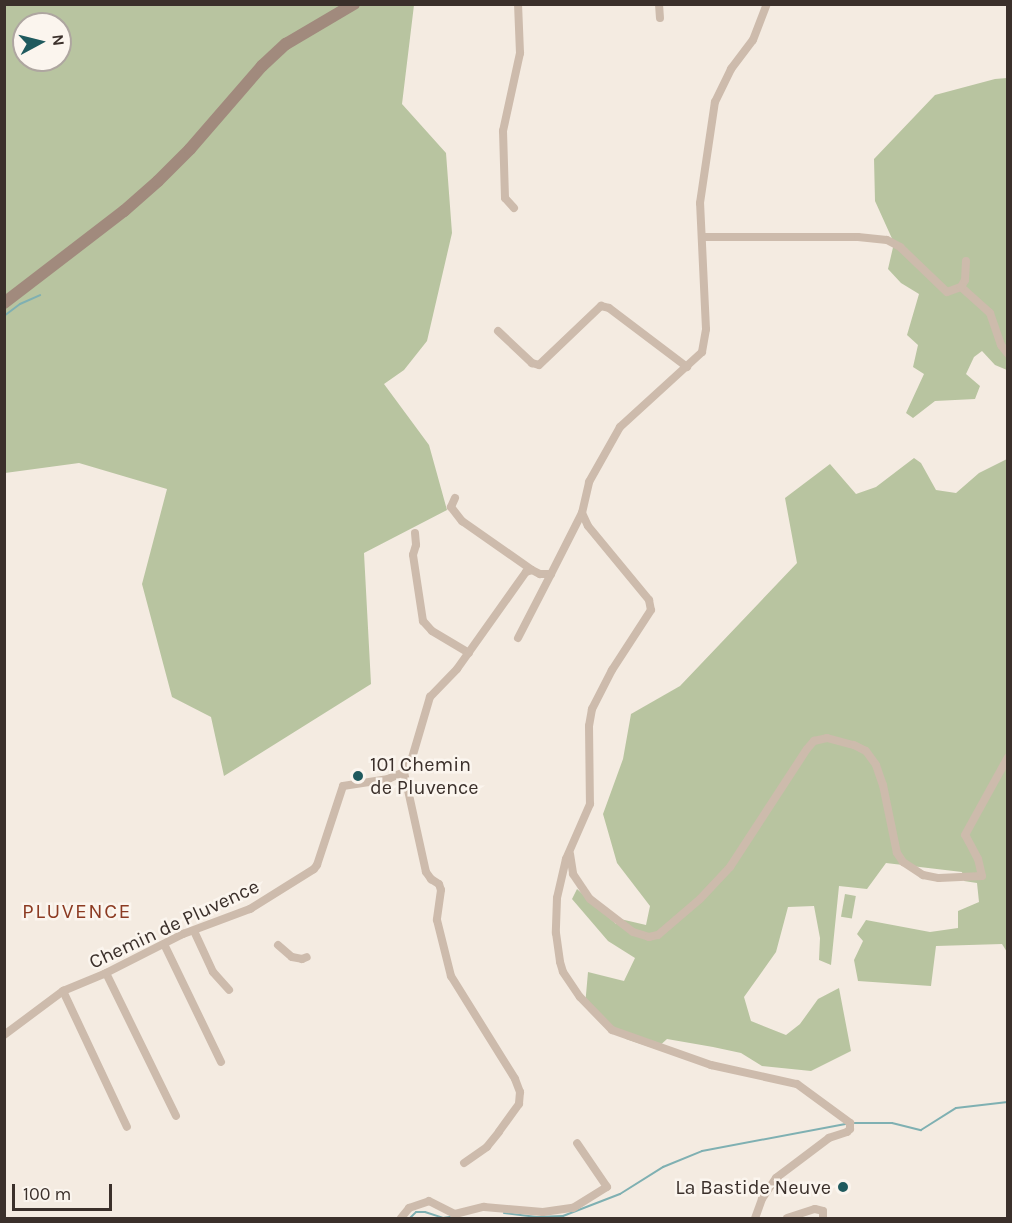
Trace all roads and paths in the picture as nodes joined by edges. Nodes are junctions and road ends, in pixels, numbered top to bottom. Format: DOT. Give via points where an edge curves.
graph roads {
  1 [pos="354,4"];
  2 [pos="518,4"];
  3 [pos="659,4"];
  4 [pos="767,4"];
  5 [pos="660,18"];
  6 [pos="514,208"];
  7 [pos="702,237"];
  8 [pos="966,261"];
  9 [pos="961,287"];
  10 [pos="4,303"];
  11 [pos="498,331"];
  12 [pos="1008,354"];
  13 [pos="687,367"];
  14 [pos="455,498"];
  15 [pos="582,513"];
  16 [pos="415,533"];
  17 [pos="532,570"];
  18 [pos="551,574"];
  19 [pos="518,638"];
  20 [pos="469,653"];
  21 [pos="1008,757"];
  22 [pos="404,772"];
  23 [pos="569,851"];
  24 [pos="194,931"];
  25 [pos="164,944"];
  26 [pos="278,945"];
  27 [pos="307,957"];
  28 [pos="106,973"];
  29 [pos="229,990"];
  30 [pos="63,991"];
  31 [pos="4,1035"];
  32 [pos="221,1062"];
  33 [pos="176,1116"];
  34 [pos="127,1127"];
  35 [pos="577,1143"];
  36 [pos="464,1163"];
  37 [pos="400,1218"];
  38 [pos="755,1218"];
  39 [pos="787,1218"];
  40 [pos="823,1218"];
  1 -- 10 [label="main road" via="286,44 158,181"];
  2 -- 6 [label="street" via="520,53 503,131 505,198"];
  3 -- 5 [label="street"];
  4 -- 7 [label="street" via="753,40 731,69 715,102 700,203"];
  7 -- 9 [label="street" via="887,240 900,247 947,292"];
  7 -- 13 [label="street" via="705,339 702,352"];
  8 -- 9 [label="street"];
  9 -- 12 [label="street" via="990,313"];
  11 -- 13 [label="street" via="532,363 540,364 601,306"];
  13 -- 15 [label="street" via="620,427 589,482"];
  14 -- 17 [label="street" via="451,507 462,521"];
  15 -- 18 [label="street"];
  15 -- 23 [label="street" via="588,526 649,600 651,610 592,709 590,804"];
  16 -- 20 [label="street" via="417,545 413,555 423,621 432,631"];
  17 -- 18 [label="street"];
  17 -- 20 [label="street" via="526,572"];
  18 -- 19 [label="street"];
  20 -- 22 [label="street" via="430,697"];
  21 -- 23 [label="street" via="965,835 982,876 939,878 903,862 897,853 876,765 866,751 854,744 827,738 814,741 807,749 730,867 658,935 649,938 633,932 590,899 573,874"];
  22 -- 24 [label="street, Chemin de Pluvence" via="343,786 314,869 250,909"];
  22 -- 36 [label="street" via="426,872 441,890 437,920 451,976 520,1092 519,1104 494,1139"];
  23 -- 38 [label="street" via="557,898 556,933 563,972 604,1023 711,1065 797,1084 850,1123 847,1132 829,1138 776,1178 762,1198"];
  24 -- 25 [label="street, Chemin de Pluvence"];
  24 -- 29 [label="street" via="213,972"];
  25 -- 28 [label="street, Chemin de Pluvence"];
  25 -- 32 [label="street"];
  26 -- 27 [label="street" via="292,957"];
  28 -- 30 [label="street, Chemin de Pluvence"];
  28 -- 33 [label="street"];
  30 -- 31 [label="street, Chemin de Pluvence"];
  30 -- 34 [label="street"];
  35 -- 37 [label="street" via="608,1187 573,1208 543,1212 484,1207 455,1214 429,1201 409,1208"];
  39 -- 40 [label="street" via="814,1209 823,1211"];
}
